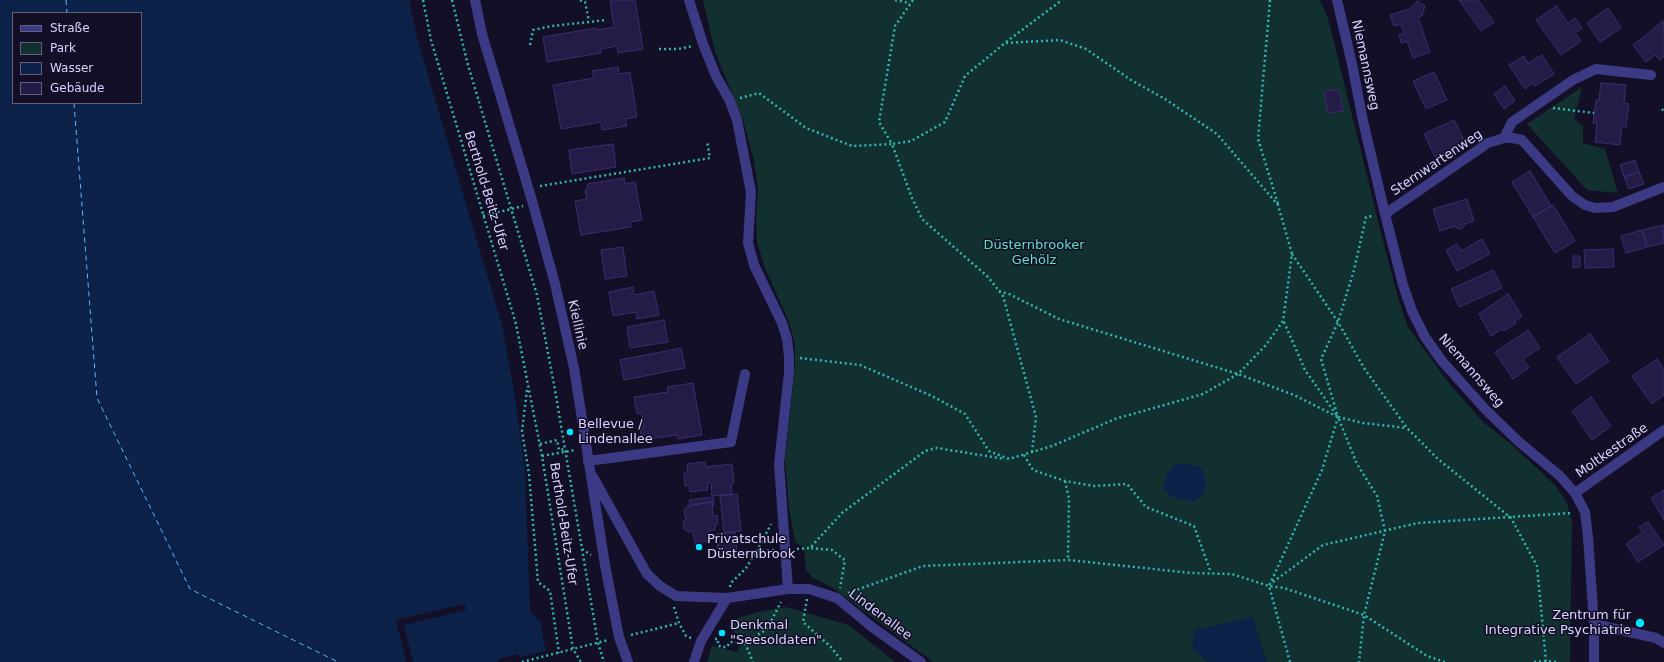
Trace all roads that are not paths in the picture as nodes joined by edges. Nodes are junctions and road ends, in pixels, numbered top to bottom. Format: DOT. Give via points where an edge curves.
graph roads {
  1 [pos="474,0"];
  2 [pos="689,0"];
  3 [pos="1337,0"];
  4 [pos="1651,75"];
  5 [pos="1504,138"];
  6 [pos="1664,187"];
  7 [pos="1385,214"];
  8 [pos="745,374"];
  9 [pos="1664,430"];
  10 [pos="589,466"];
  11 [pos="1575,492"];
  12 [pos="788,589"];
  13 [pos="727,598"];
  14 [pos="1594,624"];
  15 [pos="1664,643"];
  16 [pos="628,662"];
  17 [pos="694,662"];
  18 [pos="921,662"];
  19 [pos="1594,662"];
  1 -- 10 [label="street, Kiellinie" via="554,284 574,368"];
  2 -- 12 [label="street" via="703,44 737,120 751,192 748,243 754,265 787,339 789,357 779,464"];
  3 -- 7 [label="street, Niemannsweg"];
  4 -- 5 [label="street, Sternwartenweg" via="1596,69 1574,80 1512,122"];
  5 -- 6 [label="street, Sternwartenweg" via="1522,140 1572,196 1585,205 1613,208"];
  5 -- 7 [label="street, Sternwartenweg" via="1488,143"];
  7 -- 11 [label="street, Niemannsweg" via="1403,285 1425,338 1485,409"];
  8 -- 10 [label="street" via="731,442"];
  9 -- 11 [label="street, Moltkestraße"];
  10 -- 13 [label="street, Lindenallee" via="647,574 676,596"];
  10 -- 16 [label="street, Kiellinie" via="619,637"];
  11 -- 14 [label="street, Niemannsweg" via="1584,512 1588,538"];
  12 -- 13 [label="street, Lindenallee"];
  12 -- 18 [label="street, Lindenallee" via="809,589 838,597 872,627"];
  13 -- 17 [label="street" via="701,641"];
  14 -- 15 [label="street" via="1656,638"];
  14 -- 19 [label="street, Niemannsweg"];
}
